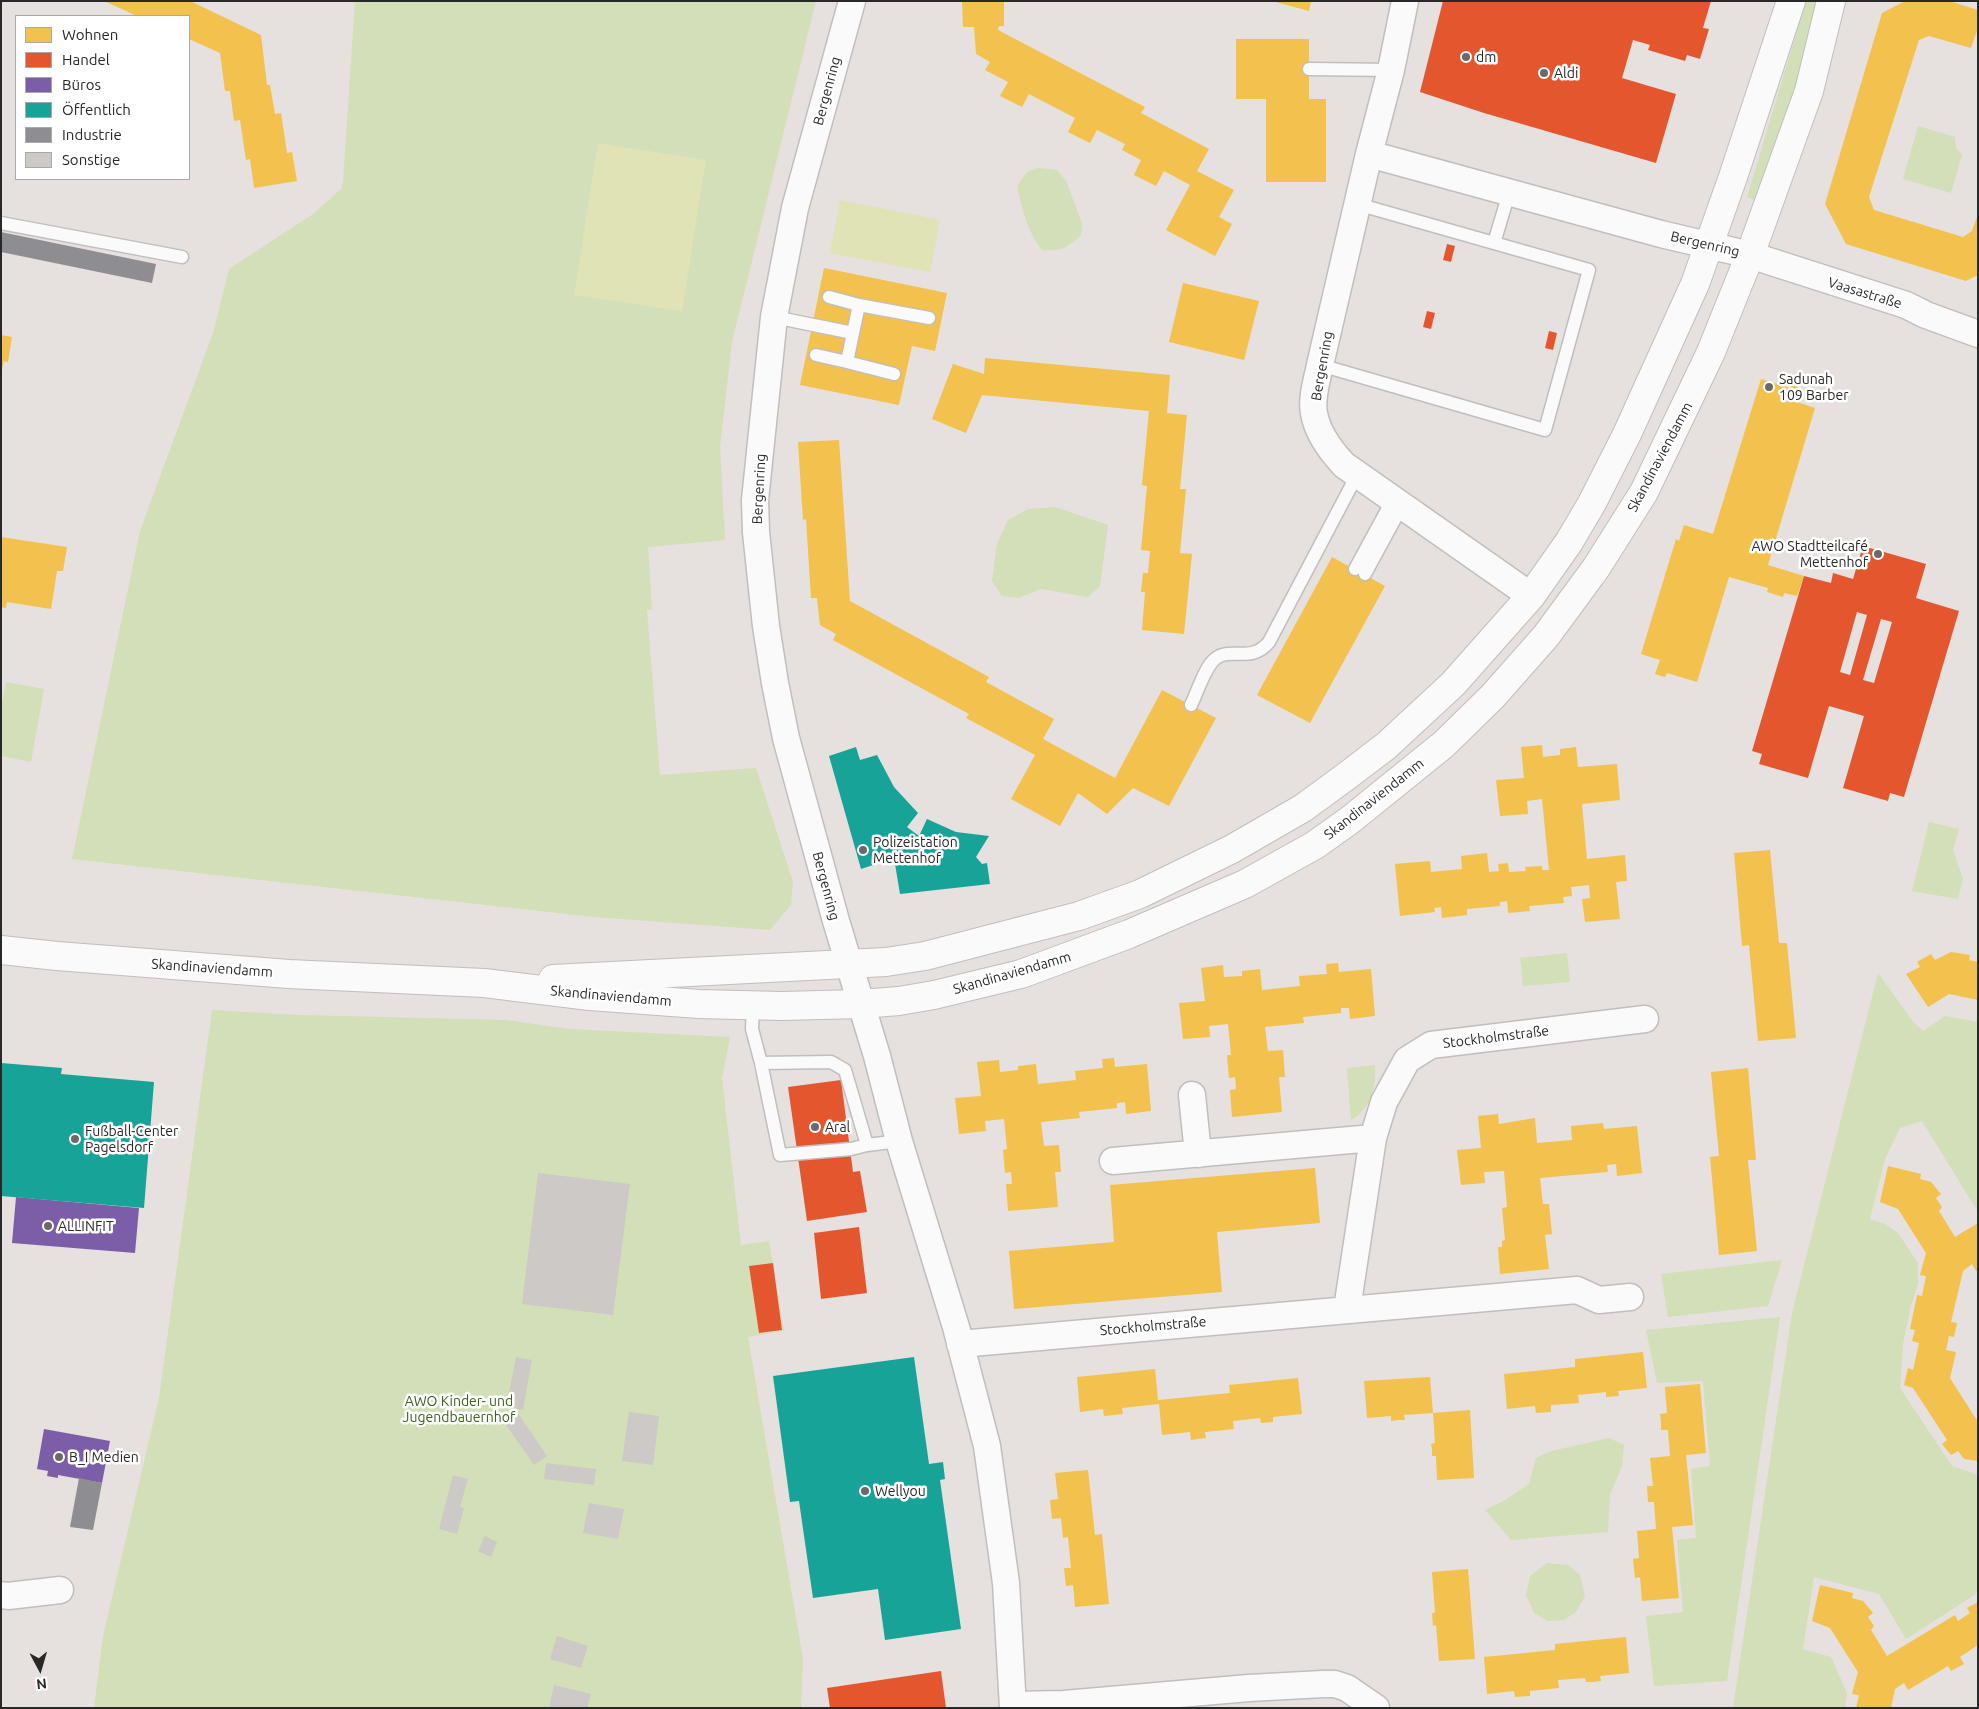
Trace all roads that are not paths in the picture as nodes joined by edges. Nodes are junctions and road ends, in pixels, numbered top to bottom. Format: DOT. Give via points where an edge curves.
graph roads {
  1 [pos="852,1"];
  2 [pos="1405,1"];
  3 [pos="1791,1"];
  4 [pos="1831,1"];
  5 [pos="1309,69"];
  6 [pos="1391,70"];
  7 [pos="1369,154"];
  8 [pos="1509,193"];
  9 [pos="1357,204"];
  10 [pos="1,223"];
  11 [pos="1494,243"];
  12 [pos="1709,245"];
  13 [pos="1750,255"];
  14 [pos="182,257"];
  15 [pos="829,297"];
  16 [pos="859,304"];
  17 [pos="774,317"];
  18 [pos="929,318"];
  19 [pos="853,333"];
  20 [pos="1978,334"];
  21 [pos="816,355"];
  22 [pos="847,362"];
  23 [pos="1320,365"];
  24 [pos="894,374"];
  25 [pos="1357,475"];
  26 [pos="1397,503"];
  27 [pos="1360,572"];
  28 [pos="1531,596"];
  29 [pos="1191,705"];
  30 [pos="1,950"];
  31 [pos="849,965"];
  32 [pos="484,983"];
  33 [pos="860,1004"];
  34 [pos="753,1005"];
  35 [pos="1645,1019"];
  36 [pos="761,1064"];
  37 [pos="1192,1095"];
  38 [pos="1373,1138"];
  39 [pos="899,1141"];
  40 [pos="867,1145"];
  41 [pos="1198,1154"];
  42 [pos="1113,1161"];
  43 [pos="1630,1297"];
  44 [pos="1347,1309"];
  45 [pos="960,1344"];
  46 [pos="60,1590"];
  47 [pos="1,1595"];
  48 [pos="1013,1706"];
  49 [pos="1376,1708"];
  1 -- 17 [label="street, Bergenring" via="795,208"];
  2 -- 6 [label="street, Bergenring"];
  3 -- 12 [label="main road, Skandinaviendamm"];
  4 -- 13 [label="main road, Skandinaviendamm" via="1809,91"];
  5 -- 6 [label="lane"];
  6 -- 7 [label="street, Bergenring"];
  7 -- 8 [label="street, Bergenring"];
  7 -- 9 [label="street, Bergenring"];
  8 -- 11 [label="lane"];
  8 -- 12 [label="street, Bergenring"];
  9 -- 11 [label="lane"];
  9 -- 23 [label="street, Bergenring"];
  10 -- 14 [label="lane"];
  11 -- 23 [label="lane" via="1589,270 1545,430"];
  12 -- 13 [label="street, Bergenring"];
  12 -- 28 [label="main road, Skandinaviendamm" via="1695,284 1592,503"];
  13 -- 20 [label="street, Vaasastraße" via="1906,305"];
  13 -- 33 [label="main road, Skandinaviendamm" via="1708,361 1644,492 1596,568 1546,636 1493,696 1444,744 1315,845 1245,884 1183,912 1072,956 989,983 899,1001"];
  15 -- 16 [label="lane"];
  16 -- 18 [label="lane"];
  16 -- 19 [label="lane"];
  17 -- 19 [label="lane"];
  17 -- 31 [label="street, Bergenring" via="755,500 766,626 786,738"];
  19 -- 22 [label="lane"];
  21 -- 22 [label="lane"];
  22 -- 24 [label="lane"];
  23 -- 25 [label="street, Bergenring" via="1314,413 1333,453"];
  25 -- 26 [label="street, Bergenring"];
  25 -- 29 [label="lane" via="1269,642 1256,652 1216,658"];
  26 -- 27 [label="lane"];
  26 -- 28 [label="street, Bergenring"];
  28 -- 31 [label="main road, Skandinaviendamm" via="1453,684 1386,746 1303,808 1232,849 1140,894 1079,916 925,956"];
  30 -- 32 [label="main road, Skandinaviendamm" via="289,974"];
  31 -- 32 [label="main road, Skandinaviendamm"];
  31 -- 33 [label="street, Bergenring"];
  32 -- 34 [label="main road, Skandinaviendamm" via="590,996"];
  33 -- 34 [label="main road, Skandinaviendamm"];
  33 -- 39 [label="street"];
  34 -- 36 [label="lane" via="752,1029"];
  35 -- 38 [label="street, Stockholmstraße" via="1431,1045 1407,1060 1384,1102"];
  36 -- 40 [label="lane" via="831,1062 845,1070"];
  36 -- 40 [label="lane" via="780,1155"];
  37 -- 41 [label="street"];
  38 -- 41 [label="street"];
  38 -- 44 [label="street, Stockholmstraße"];
  39 -- 40 [label="lane"];
  39 -- 45 [label="street"];
  41 -- 42 [label="street"];
  43 -- 44 [label="street, Stockholmstraße" via="1599,1300 1577,1290"];
  44 -- 45 [label="street, Stockholmstraße"];
  45 -- 48 [label="street" via="987,1446 1006,1583"];
  46 -- 47 [label="street"];
  48 -- 49 [label="street" via="1335,1684"];
}
